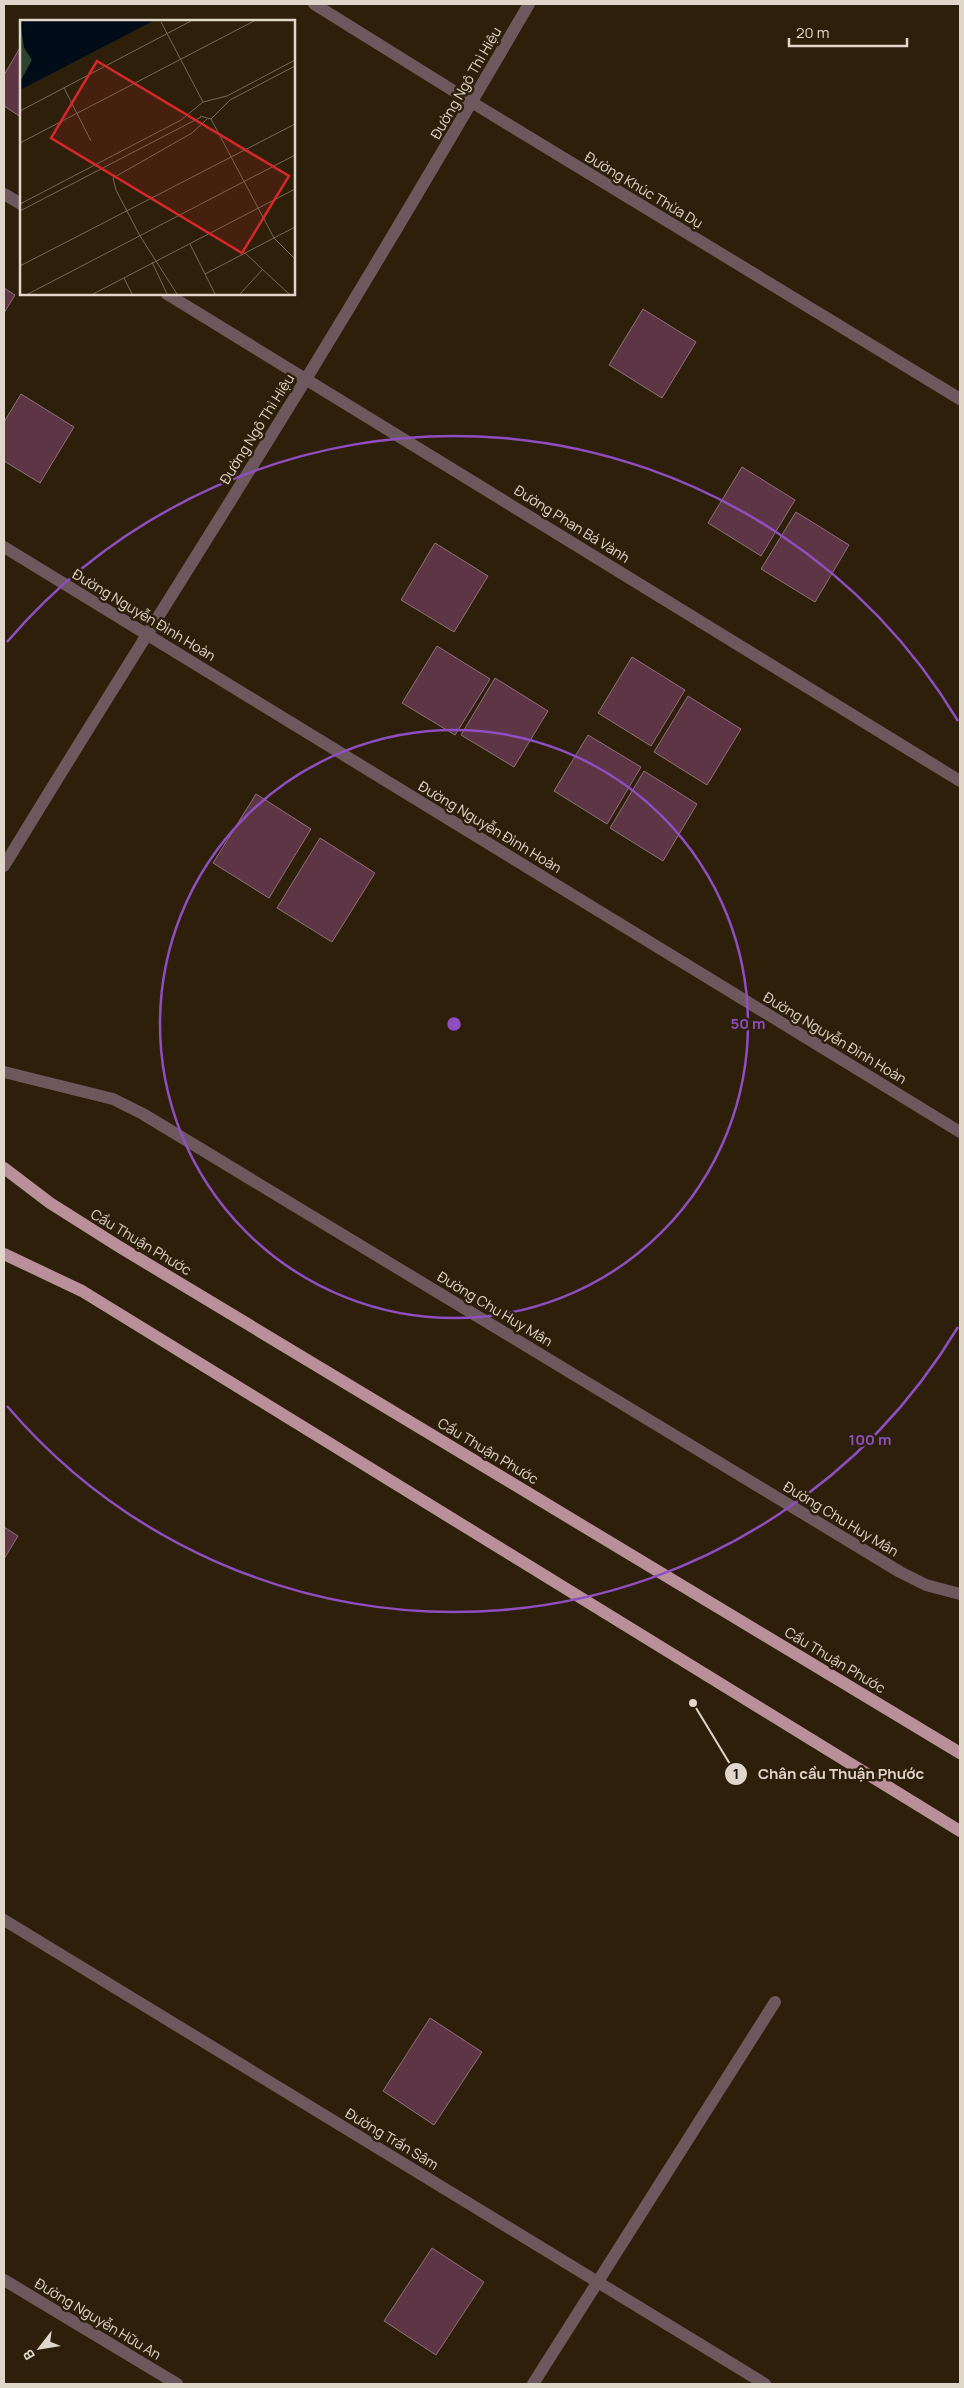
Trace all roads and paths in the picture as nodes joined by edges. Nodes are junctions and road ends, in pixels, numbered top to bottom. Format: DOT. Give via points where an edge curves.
graph roads {
  1 [pos="314,4"];
  2 [pos="529,4"];
  3 [pos="473,103"];
  4 [pos="4,194"];
  5 [pos="20,203"];
  6 [pos="169,295"];
  7 [pos="306,379"];
  8 [pos="960,399"];
  9 [pos="4,546"];
  10 [pos="146,635"];
  11 [pos="960,781"];
  12 [pos="4,866"];
  13 [pos="4,1072"];
  14 [pos="960,1132"];
  15 [pos="4,1168"];
  16 [pos="4,1254"];
  17 [pos="960,1594"];
  18 [pos="960,1754"];
  19 [pos="960,1831"];
  20 [pos="4,1920"];
  21 [pos="775,2002"];
  22 [pos="4,2280"];
  23 [pos="597,2282"];
  24 [pos="177,2384"];
  25 [pos="533,2384"];
  26 [pos="764,2384"];
  1 -- 3 [label="street, Đường Khúc Thừa Dụ"];
  2 -- 3 [label="street, Đường Ngô Thì Hiệu"];
  3 -- 7 [label="street, Đường Ngô Thì Hiệu"];
  3 -- 8 [label="street, Đường Khúc Thừa Dụ"];
  4 -- 5 [label="street"];
  6 -- 7 [label="street, Đường Phan Bá Vành"];
  7 -- 10 [label="street, Đường Ngô Thì Hiệu"];
  7 -- 11 [label="street, Đường Phan Bá Vành"];
  9 -- 10 [label="street, Đường Nguyễn Đình Hoàn"];
  10 -- 12 [label="street, Đường Ngô Thì Hiệu"];
  10 -- 14 [label="street, Đường Nguyễn Đình Hoàn"];
  13 -- 17 [label="street, Đường Chu Huy Mân" via="113,1099 143,1114 900,1572 926,1585"];
  15 -- 18 [label="main road, Cầu Thuận Phước" via="50,1203 118,1246"];
  16 -- 19 [label="main road" via="90,1296"];
  20 -- 23 [label="street, Đường Trần Sâm"];
  21 -- 23 [label="street"];
  22 -- 24 [label="street, Đường Nguyễn Hữu An"];
  23 -- 25 [label="street"];
  23 -- 26 [label="street, Đường Trần Sâm"];
}
